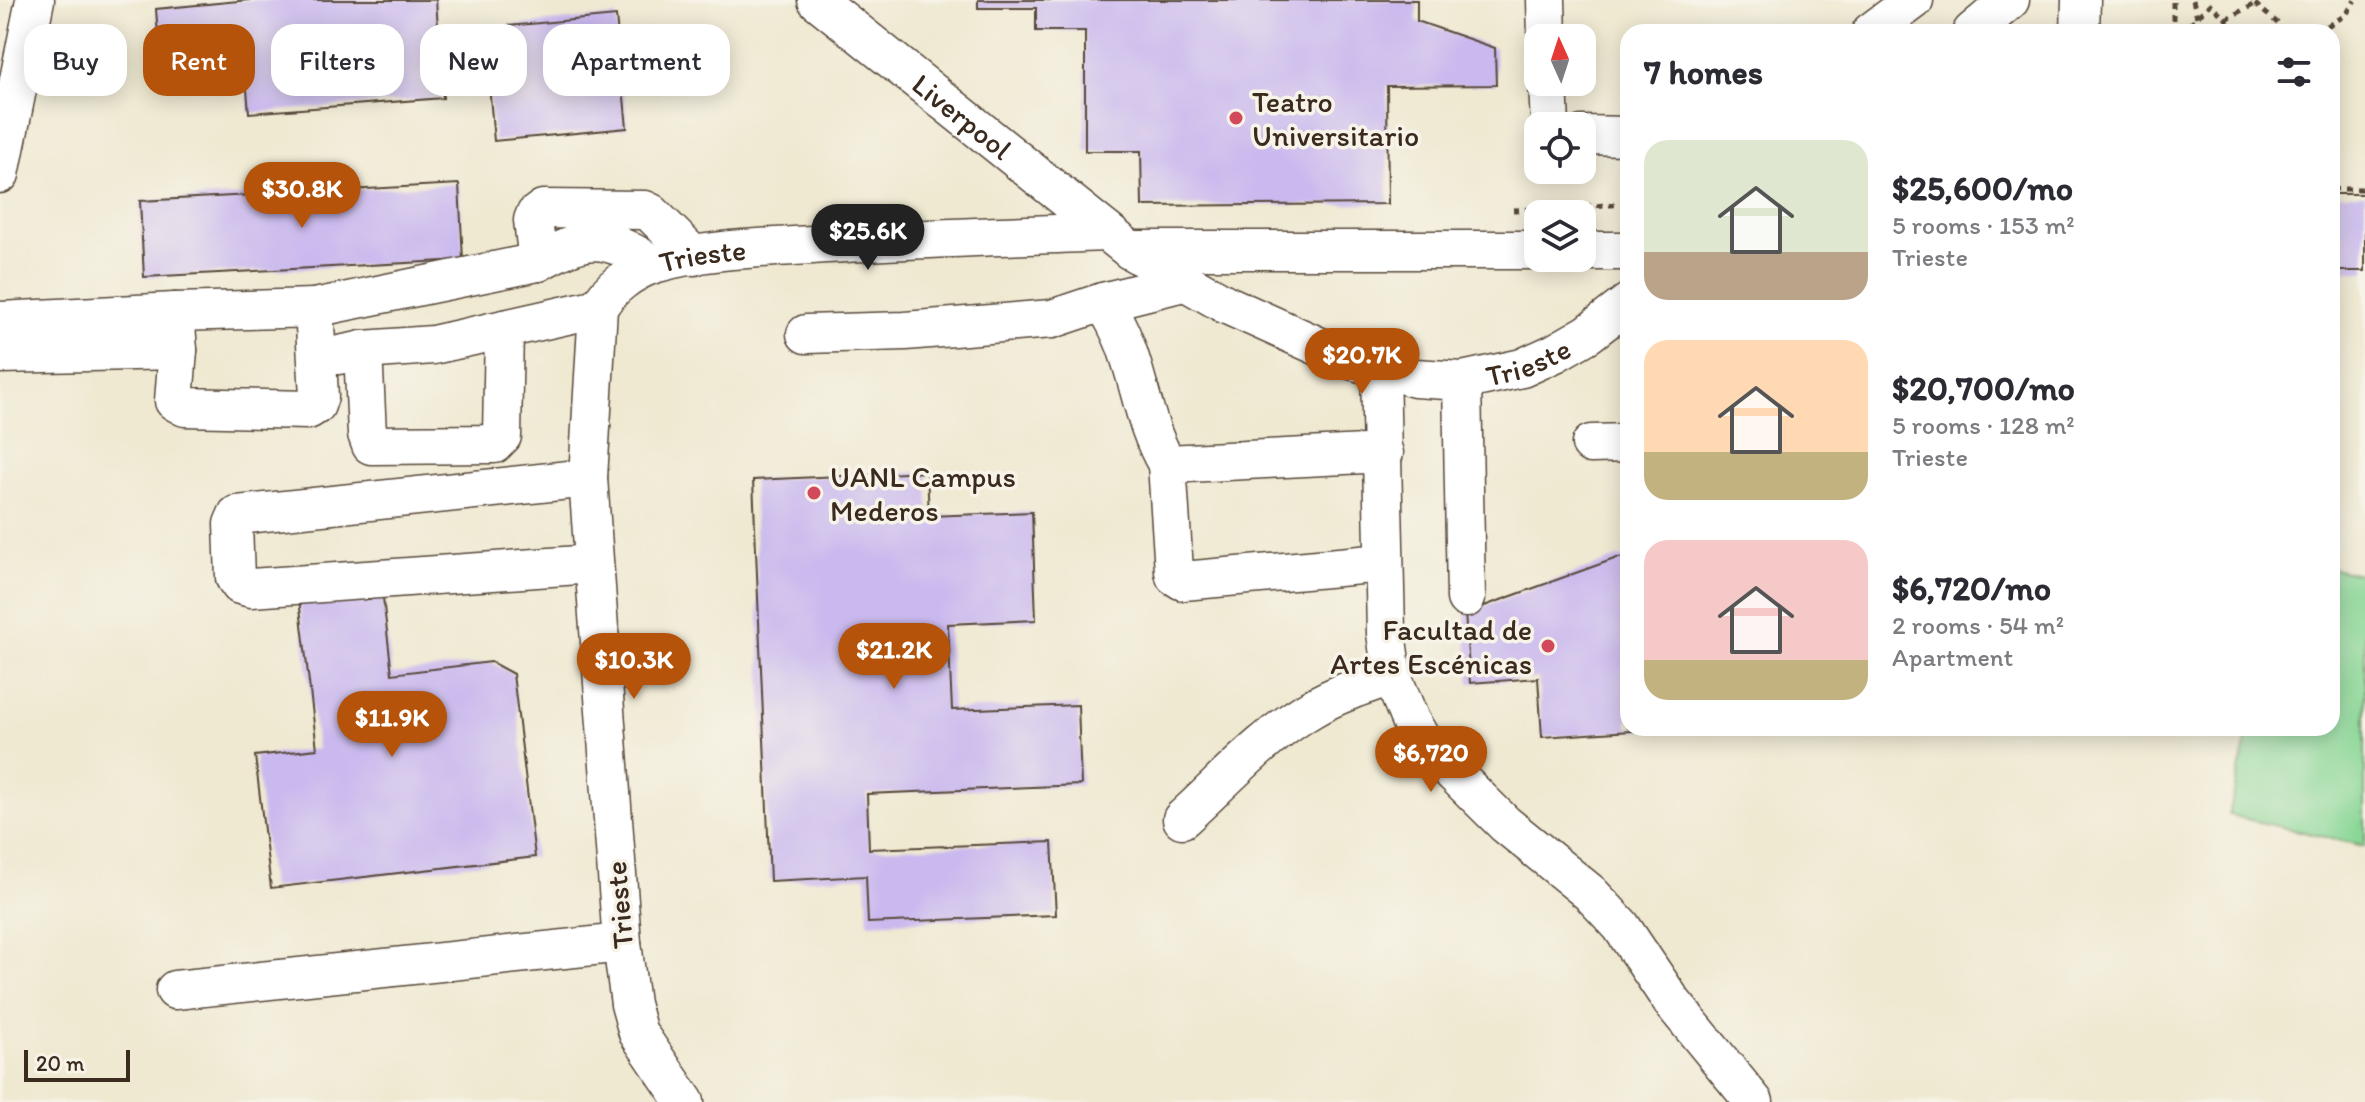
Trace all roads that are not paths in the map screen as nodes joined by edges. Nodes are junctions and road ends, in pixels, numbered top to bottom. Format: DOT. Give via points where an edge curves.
graph roads {
  1 [pos="35,0"];
  2 [pos="1546,0"];
  3 [pos="1914,0"];
  4 [pos="2081,0"];
  5 [pos="835,5"];
  6 [pos="1547,24"];
  7 [pos="1883,24"];
  8 [pos="2080,24"];
  9 [pos="1596,135"];
  10 [pos="1620,136"];
  11 [pos="0,174"];
  12 [pos="1118,241"];
  13 [pos="1524,250"];
  14 [pos="1596,251"];
  15 [pos="1620,251"];
  16 [pos="694,256"];
  17 [pos="538,262"];
  18 [pos="652,264"];
  19 [pos="1183,282"];
  20 [pos="1103,302"];
  21 [pos="314,308"];
  22 [pos="598,308"];
  23 [pos="1620,309"];
  24 [pos="175,312"];
  25 [pos="0,321"];
  26 [pos="504,329"];
  27 [pos="806,334"];
  28 [pos="178,350"];
  29 [pos="363,350"];
  30 [pos="0,354"];
  31 [pos="317,360"];
  32 [pos="1380,369"];
  33 [pos="1462,381"];
  34 [pos="1620,443"];
  35 [pos="1591,444"];
  36 [pos="1384,453"];
  37 [pos="1167,464"];
  38 [pos="588,478"];
  39 [pos="1383,563"];
  40 [pos="593,564"];
  41 [pos="1466,598"];
  42 [pos="1392,676"];
  43 [pos="1182,819"];
  44 [pos="622,943"];
  45 [pos="175,990"];
  46 [pos="685,1102"];
  47 [pos="1754,1102"];
  1 -- 11 [label="street"];
  2 -- 6 [label="street"];
  3 -- 7 [label="street"];
  4 -- 8 [label="street"];
  5 -- 12 [label="street, Liverpool"];
  9 -- 10 [label="street"];
  12 -- 13 [label="street"];
  12 -- 16 [label="street, Trieste" via="896,240"];
  12 -- 19 [label="street, Trieste"];
  14 -- 15 [label="street"];
  16 -- 17 [label="street" via="645,210 543,209 533,220"];
  16 -- 18 [label="street, Trieste"];
  17 -- 18 [label="street" via="562,249 605,240"];
  17 -- 21 [label="street"];
  18 -- 22 [label="street, Trieste" via="618,284"];
  19 -- 20 [label="street"];
  19 -- 32 [label="street, Trieste" via="1272,327"];
  20 -- 27 [label="street" via="1052,319"];
  20 -- 37 [label="street" via="1129,348 1156,444"];
  21 -- 24 [label="street"];
  21 -- 31 [label="street"];
  22 -- 26 [label="street"];
  22 -- 38 [label="street, Trieste"];
  23 -- 33 [label="street, Trieste" via="1588,334 1522,368"];
  24 -- 25 [label="street"];
  24 -- 28 [label="street"];
  26 -- 29 [label="street" via="433,345"];
  26 -- 29 [label="street" via="502,436 494,444 371,445"];
  28 -- 30 [label="street"];
  28 -- 31 [label="street" via="174,401 185,407 308,410 319,396"];
  29 -- 31 [label="street"];
  32 -- 33 [label="street, Trieste"];
  32 -- 36 [label="street"];
  33 -- 41 [label="street"];
  34 -- 35 [label="street"];
  36 -- 37 [label="street"];
  36 -- 39 [label="street"];
  37 -- 39 [label="street" via="1174,571 1183,581"];
  38 -- 40 [label="street, Trieste"];
  38 -- 40 [label="street" via="237,515 235,578 251,588"];
  39 -- 42 [label="street"];
  40 -- 44 [label="street, Trieste"];
  42 -- 43 [label="street" via="1338,694 1281,729"];
  42 -- 47 [label="street" via="1424,744 1621,926 1672,1002"];
  44 -- 45 [label="street"];
  44 -- 46 [label="street, Trieste" via="638,1033"];
}
